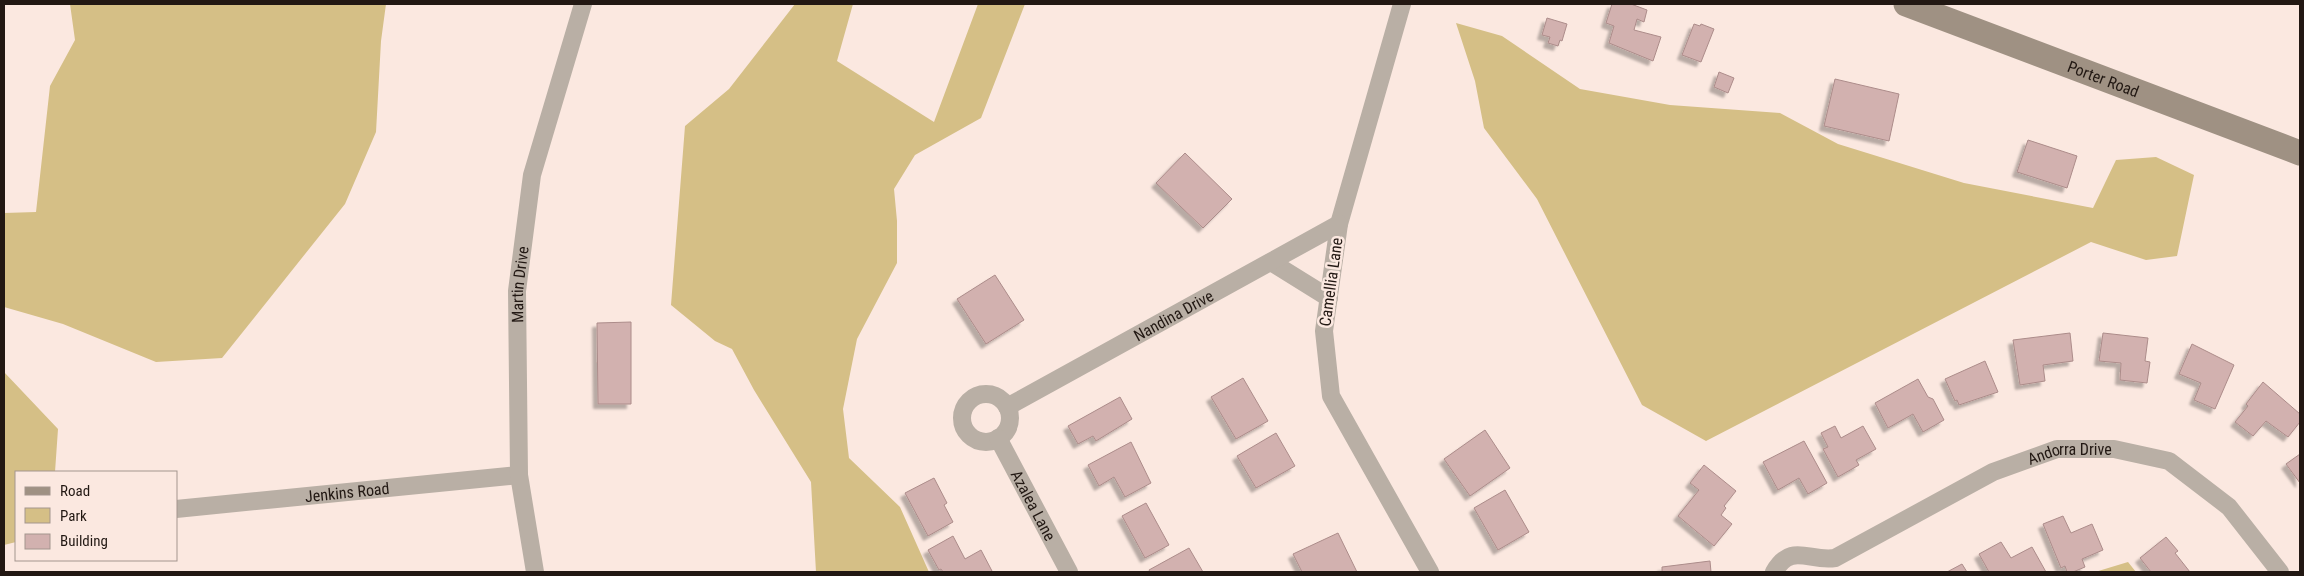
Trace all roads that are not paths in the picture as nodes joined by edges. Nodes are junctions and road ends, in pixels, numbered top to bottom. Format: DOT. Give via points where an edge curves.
graph roads {
  1 [pos="583,4"];
  2 [pos="1402,4"];
  3 [pos="1906,4"];
  4 [pos="2300,153"];
  5 [pos="1339,224"];
  6 [pos="1271,262"];
  7 [pos="1329,298"];
  8 [pos="1007,407"];
  9 [pos="998,438"];
  10 [pos="519,475"];
  11 [pos="178,509"];
  12 [pos="1831,565"];
  13 [pos="535,572"];
  14 [pos="1069,572"];
  15 [pos="1430,572"];
  16 [pos="1774,572"];
  17 [pos="2280,572"];
  1 -- 10 [label="street, Martin Drive" via="532,175 517,291"];
  2 -- 5 [label="street, Camellia Lane"];
  3 -- 4 [label="main road, Porter Road"];
  5 -- 6 [label="street, Nandina Drive"];
  5 -- 7 [label="street, Camellia Lane"];
  6 -- 7 [label="street"];
  6 -- 8 [label="street, Nandina Drive"];
  7 -- 15 [label="street, Camellia Lane" via="1324,332 1331,396"];
  8 -- 9 [label="street" via="1007,428"];
  8 -- 9 [label="street" via="996,396 980,395 963,411 964,427 974,439 990,441"];
  9 -- 14 [label="street, Azalea Lane"];
  10 -- 11 [label="street, Jenkins Road"];
  10 -- 13 [label="street, Martin Drive"];
  12 -- 16 [label="street, Andorra Drive" via="1802,554 1782,560"];
  12 -- 17 [label="street, Andorra Drive" via="1993,472 2057,449 2114,450 2169,461 2229,507"];
}
